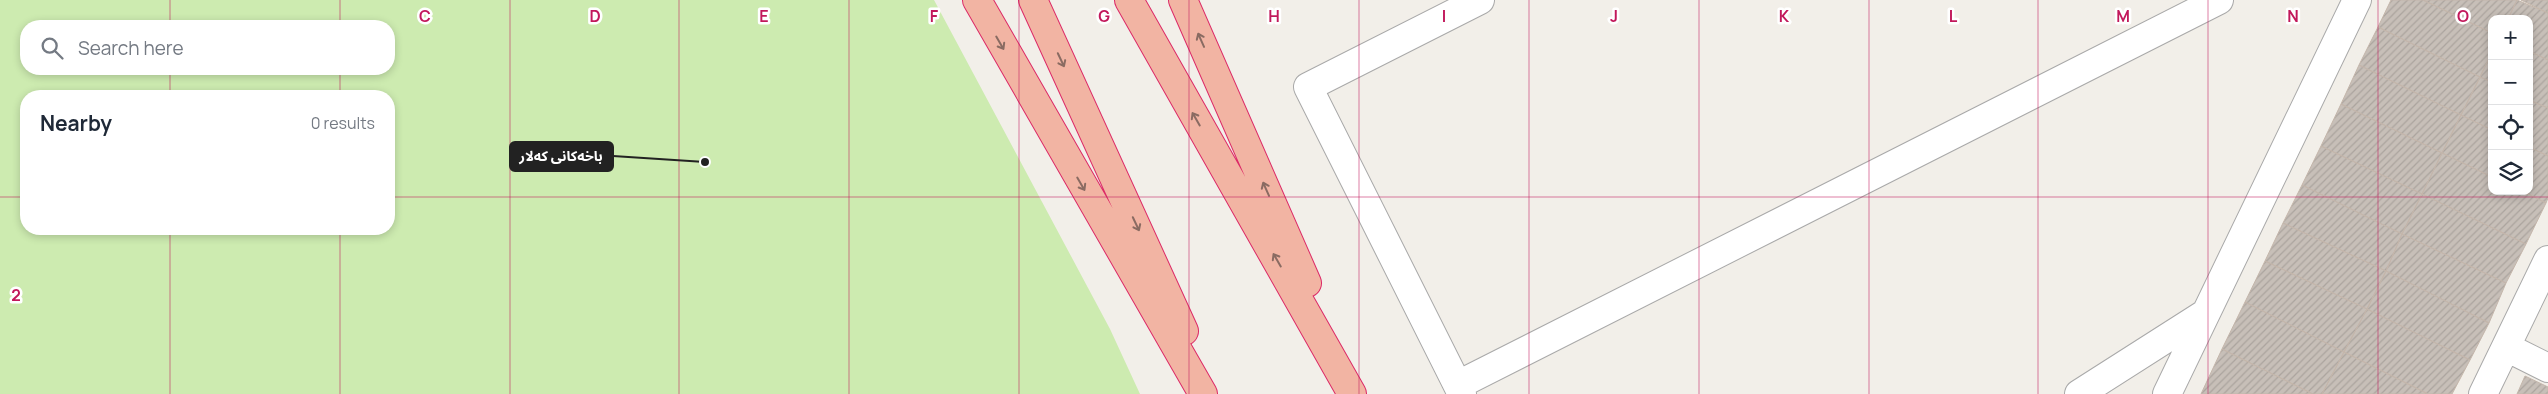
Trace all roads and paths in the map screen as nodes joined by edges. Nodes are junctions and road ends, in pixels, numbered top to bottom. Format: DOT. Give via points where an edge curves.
graph roads {
  1 [pos="977,0"];
  2 [pos="1033,0"];
  3 [pos="1129,0"];
  4 [pos="1184,0"];
  5 [pos="1480,0"];
  6 [pos="2219,0"];
  7 [pos="2357,0"];
  8 [pos="2548,260"];
  9 [pos="2206,313"];
  10 [pos="2506,347"];
  11 [pos="2548,368"];
  12 [pos="1460,390"];
  13 [pos="1203,394"];
  14 [pos="1214,394"];
  15 [pos="1354,394"];
  16 [pos="2079,394"];
  17 [pos="2167,394"];
  18 [pos="2483,394"];
  1 -- 13 [label="highway, one-way"];
  2 -- 14 [label="highway, one-way"];
  15 -- 3 [label="highway, one-way"];
  15 -- 4 [label="highway, one-way"];
  5 -- 12 [label="street" via="1308,87"];
  6 -- 12 [label="street"];
  7 -- 9 [label="street"];
  8 -- 10 [label="street"];
  9 -- 16 [label="street"];
  9 -- 17 [label="street"];
  10 -- 11 [label="street"];
  10 -- 18 [label="street"];
}
